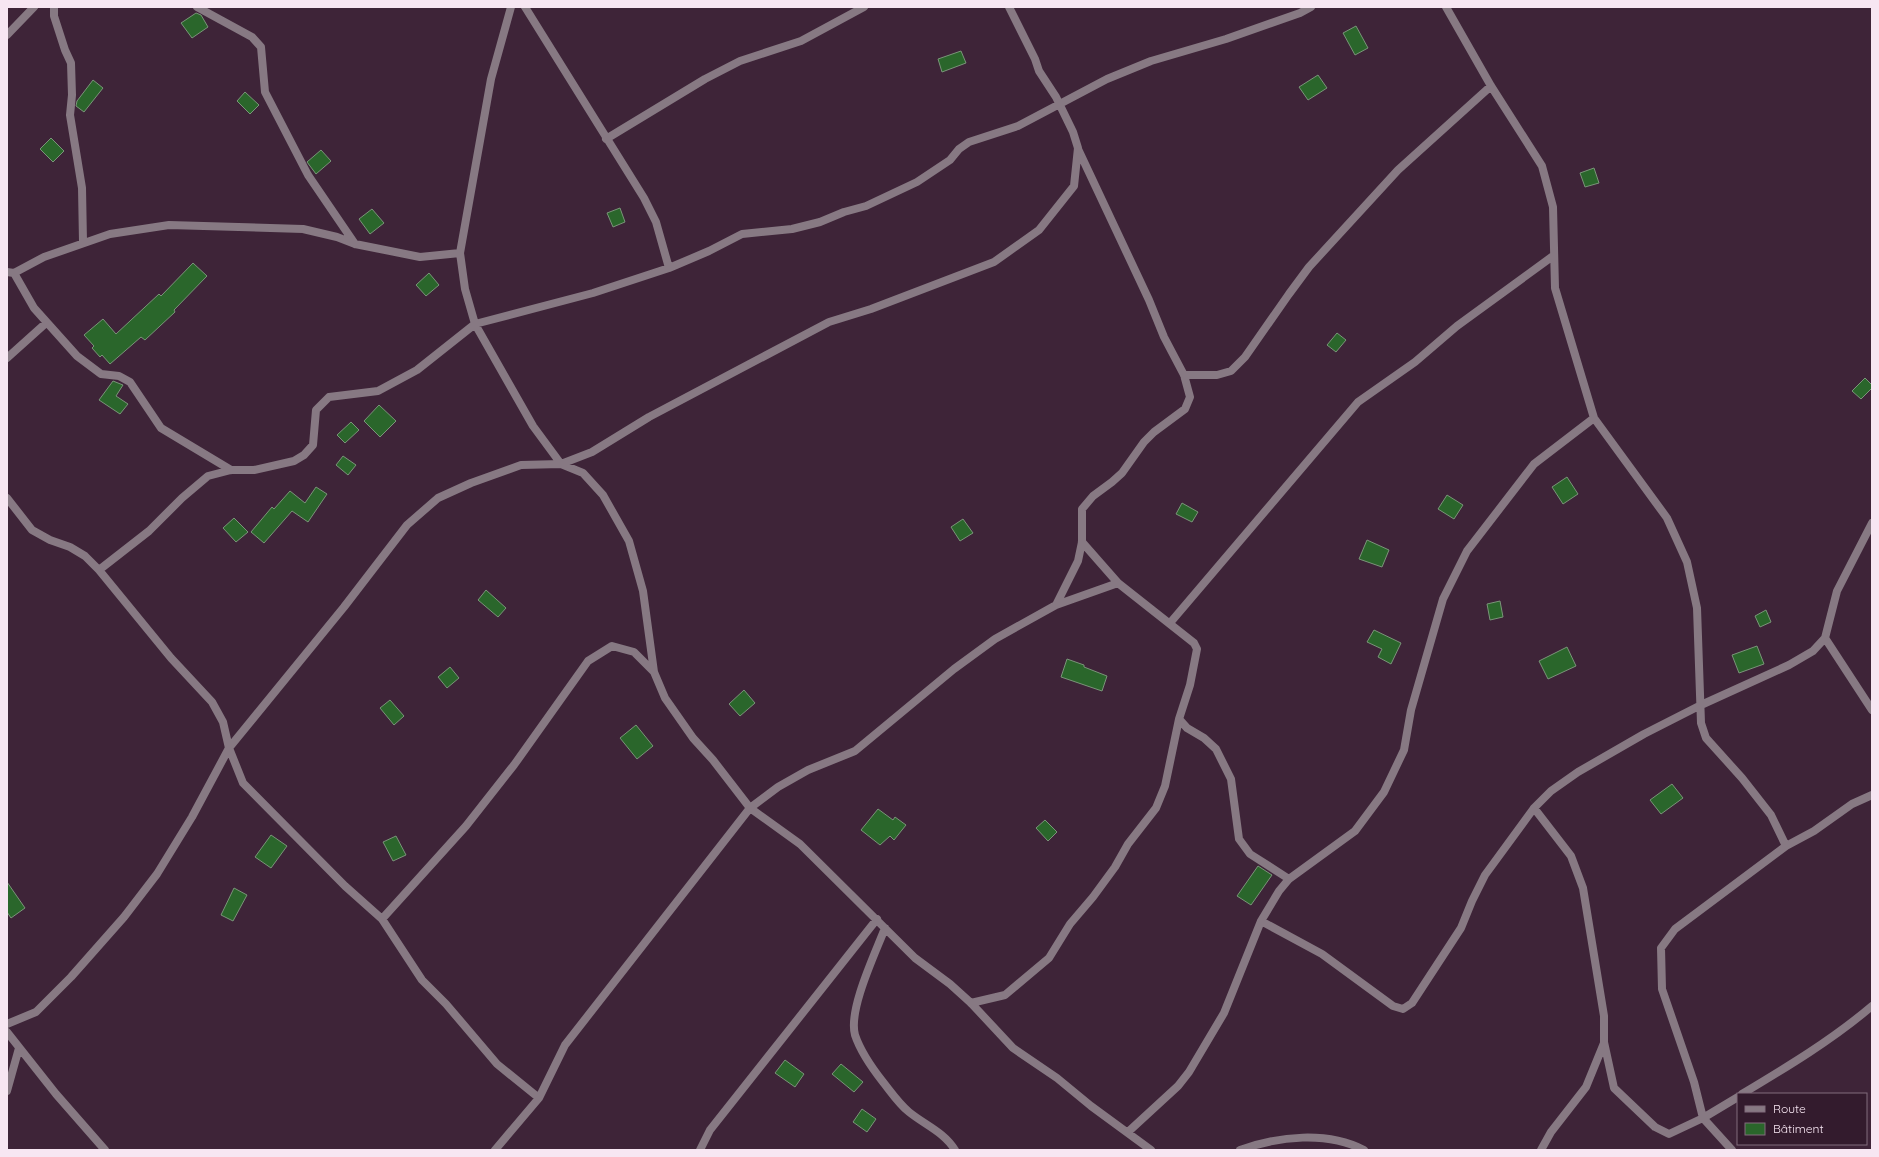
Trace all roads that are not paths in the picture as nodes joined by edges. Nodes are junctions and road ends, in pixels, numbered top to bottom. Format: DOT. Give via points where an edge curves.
graph roads {
  1 [pos="34,7"];
  2 [pos="54,7"];
  3 [pos="197,7"];
  4 [pos="511,7"];
  5 [pos="525,7"];
  6 [pos="864,7"];
  7 [pos="1009,7"];
  8 [pos="1311,7"];
  9 [pos="1446,7"];
  10 [pos="7,35"];
  11 [pos="1491,86"];
  12 [pos="1058,104"];
  13 [pos="606,139"];
  14 [pos="1078,148"];
  15 [pos="83,242"];
  16 [pos="355,244"];
  17 [pos="460,253"];
  18 [pos="1553,256"];
  19 [pos="669,268"];
  20 [pos="10,273"];
  21 [pos="46,323"];
  22 [pos="474,324"];
  23 [pos="7,358"];
  24 [pos="1184,375"];
  25 [pos="1594,418"];
  26 [pos="561,464"];
  27 [pos="231,470"];
  28 [pos="7,498"];
  29 [pos="1872,523"];
  30 [pos="1082,542"];
  31 [pos="99,570"];
  32 [pos="1118,583"];
  33 [pos="1056,606"];
  34 [pos="1170,623"];
  35 [pos="1825,638"];
  36 [pos="654,672"];
  37 [pos="1701,705"];
  38 [pos="1872,710"];
  39 [pos="1179,719"];
  40 [pos="229,748"];
  41 [pos="1872,795"];
  42 [pos="750,808"];
  43 [pos="1534,808"];
  44 [pos="1786,846"];
  45 [pos="1289,879"];
  46 [pos="382,919"];
  47 [pos="877,919"];
  48 [pos="1261,921"];
  49 [pos="885,928"];
  50 [pos="971,1003"];
  51 [pos="1872,1006"];
  52 [pos="7,1024"];
  53 [pos="7,1032"];
  54 [pos="1604,1042"];
  55 [pos="19,1048"];
  56 [pos="7,1092"];
  57 [pos="1744,1093"];
  58 [pos="538,1098"];
  59 [pos="1737,1098"];
  60 [pos="1703,1118"];
  61 [pos="1128,1132"];
  62 [pos="105,1150"];
  63 [pos="495,1150"];
  64 [pos="700,1150"];
  65 [pos="955,1150"];
  66 [pos="1151,1150"];
  67 [pos="1240,1150"];
  68 [pos="1364,1150"];
  69 [pos="1541,1150"];
  70 [pos="1732,1150"];
  1 -- 10 [label="street"];
  2 -- 15 [label="street" via="54,16 71,63 70,115 82,188"];
  3 -- 16 [label="street" via="252,36 261,47 265,92 308,175"];
  4 -- 17 [label="street" via="491,79"];
  5 -- 13 [label="street"];
  6 -- 13 [label="street" via="801,41 740,61 705,79"];
  7 -- 12 [label="street" via="1039,71"];
  8 -- 12 [label="street" via="1226,39 1151,61 1107,79"];
  9 -- 11 [label="street"];
  11 -- 18 [label="street" via="1542,166 1553,207"];
  11 -- 24 [label="street" via="1398,170 1309,267 1245,357 1231,371 1217,375"];
  12 -- 14 [label="street" via="1073,132"];
  12 -- 19 [label="street" via="1018,126 969,142 950,160 917,182 866,206 792,229 742,234"];
  13 -- 19 [label="street" via="644,198 656,222"];
  14 -- 24 [label="street" via="1164,337"];
  14 -- 26 [label="street" via="1074,186 1064,201 1039,230 994,262 871,309 829,322 649,417 592,452"];
  15 -- 16 [label="street" via="110,234 170,225 303,229"];
  15 -- 20 [label="street"];
  16 -- 17 [label="street" via="420,257"];
  17 -- 22 [label="street" via="465,289"];
  18 -- 25 [label="street" via="1555,288"];
  18 -- 34 [label="street" via="1457,326 1415,362 1358,402"];
  19 -- 22 [label="street" via="593,293"];
  20 -- 21 [label="street"];
  21 -- 23 [label="street"];
  21 -- 27 [label="street" via="77,356 101,374 119,376 130,382 161,428"];
  22 -- 26 [label="street" via="533,426"];
  22 -- 27 [label="street" via="417,370 378,390 329,397 316,410 313,445 304,455 294,461 254,470"];
  24 -- 30 [label="street" via="1190,397 1185,409 1154,432 1122,473 1092,496 1082,509"];
  25 -- 37 [label="street" via="1667,518 1687,562 1697,608"];
  25 -- 45 [label="street" via="1534,464 1467,551 1442,599 1411,710 1404,750 1384,792 1355,831"];
  26 -- 36 [label="street" via="583,473 603,495 629,541 643,591"];
  26 -- 40 [label="street" via="521,465 471,483 433,502 407,525"];
  27 -- 31 [label="street" via="208,476 149,531"];
  28 -- 31 [label="street" via="32,530 70,547 85,556"];
  29 -- 35 [label="street" via="1837,591"];
  30 -- 32 [label="street"];
  30 -- 33 [label="street" via="1078,561"];
  31 -- 40 [label="street" via="171,658 212,702 222,722"];
  32 -- 33 [label="street"];
  32 -- 34 [label="street"];
  33 -- 42 [label="street" via="995,639 855,751 808,770 778,786"];
  34 -- 39 [label="street" via="1198,649"];
  35 -- 37 [label="street" via="1814,651 1789,665"];
  35 -- 38 [label="street"];
  36 -- 42 [label="street" via="665,698 685,727"];
  36 -- 46 [label="street" via="634,652 612,646 588,661 514,765 466,826"];
  37 -- 43 [label="street" via="1578,772 1551,791"];
  37 -- 44 [label="street" via="1701,723 1706,738 1771,815"];
  39 -- 45 [label="street" via="1216,750 1231,779 1239,839 1250,854"];
  39 -- 50 [label="street" via="1165,786 1156,808 1128,844 1093,897 1070,924 1049,958 1005,995"];
  40 -- 46 [label="street" via="243,783 345,886"];
  40 -- 52 [label="street" via="192,817 157,874 124,917 36,1012"];
  41 -- 44 [label="street" via="1852,804 1814,831"];
  42 -- 47 [label="street" via="800,844"];
  42 -- 58 [label="street" via="565,1045"];
  43 -- 48 [label="street" via="1485,875 1457,935 1412,1003 1403,1009 1393,1006 1322,954"];
  43 -- 54 [label="street" via="1572,856 1583,888 1604,1016"];
  44 -- 60 [label="street" via="1675,929 1661,948 1662,989 1694,1082"];
  45 -- 48 [label="street"];
  46 -- 58 [label="street" via="422,980 497,1064"];
  47 -- 49 [label="street"];
  47 -- 64 [label="street" via="710,1130"];
  48 -- 61 [label="street" via="1224,1013 1189,1072 1178,1086"];
  49 -- 50 [label="street" via="915,958"];
  49 -- 65 [label="street" via="854,1016 855,1034 861,1051 874,1071 908,1111 949,1140"];
  50 -- 61 [label="street" via="1013,1048"];
  51 -- 57 [label="street" via="1794,1063"];
  53 -- 55 [label="street"];
  54 -- 60 [label="street" via="1614,1088 1654,1127 1669,1134"];
  54 -- 69 [label="street" via="1586,1087 1551,1132"];
  55 -- 56 [label="street"];
  55 -- 62 [label="street"];
  58 -- 63 [label="street"];
  59 -- 60 [label="street"];
  60 -- 70 [label="street"];
  61 -- 66 [label="street"];
  67 -- 68 [label="street" via="1285,1138 1302,1137 1356,1145"];
}
